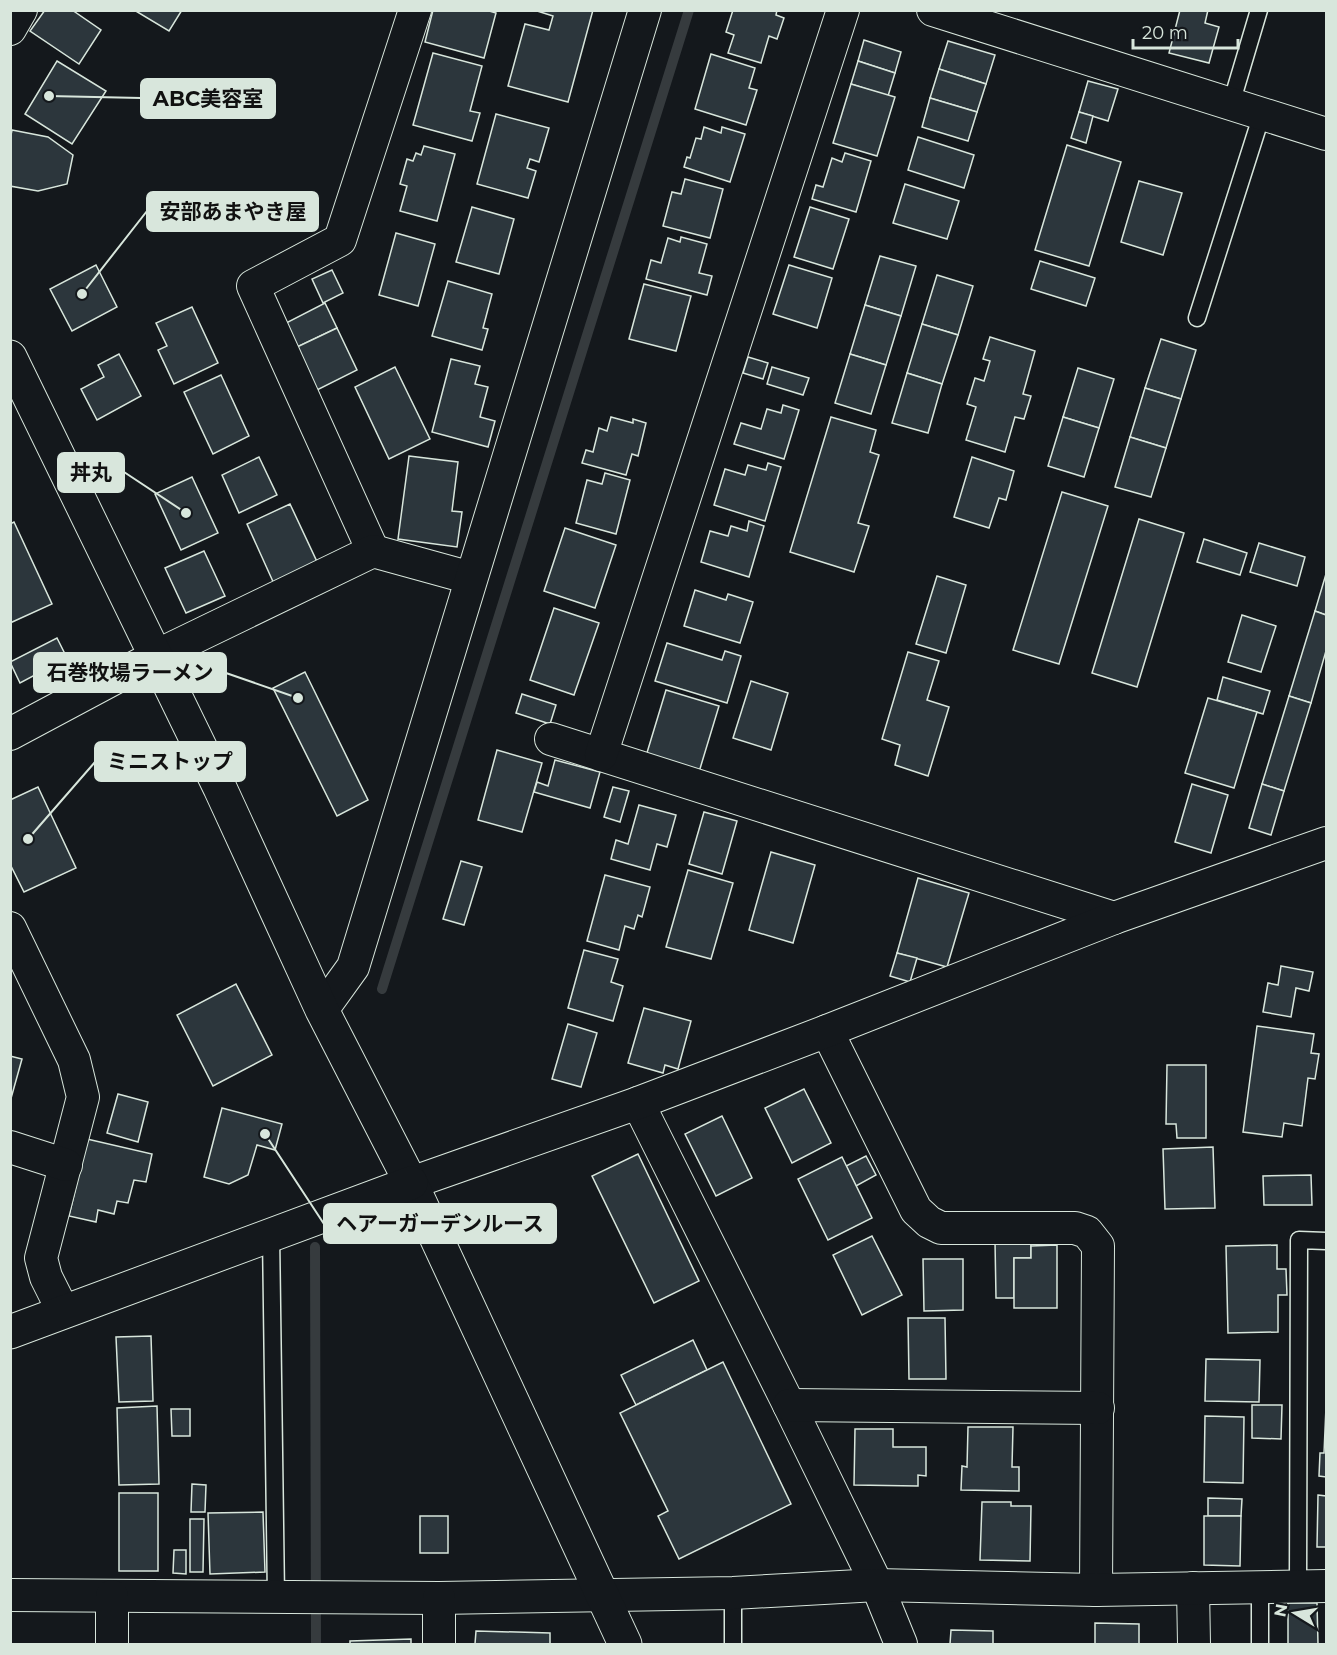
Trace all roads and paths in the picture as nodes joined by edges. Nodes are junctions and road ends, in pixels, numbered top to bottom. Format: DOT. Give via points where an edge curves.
graph roads {
  1 [pos="21,10"];
  2 [pos="416,10"];
  3 [pos="645,10"];
  4 [pos="843,10"];
  5 [pos="933,10"];
  6 [pos="1259,10"];
  7 [pos="10,29"];
  8 [pos="1231,104"];
  9 [pos="1262,114"];
  10 [pos="1326,134"];
  11 [pos="1197,318"];
  12 [pos="10,357"];
  13 [pos="373,551"];
  14 [pos="471,578"];
  15 [pos="156,656"];
  16 [pos="10,734"];
  17 [pos="551,739"];
  18 [pos="601,755"];
  19 [pos="1326,843"];
  20 [pos="1114,918"];
  21 [pos="10,928"];
  22 [pos="322,1010"];
  23 [pos="827,1031"];
  24 [pos="638,1103"];
  25 [pos="10,1147"];
  26 [pos="66,1165"];
  27 [pos="411,1183"];
  28 [pos="271,1234"];
  29 [pos="1326,1240"];
  30 [pos="63,1311"];
  31 [pos="10,1332"];
  32 [pos="789,1405"];
  33 [pos="1098,1408"];
  34 [pos="877,1585"];
  35 [pos="1312,1586"];
  36 [pos="1260,1587"];
  37 [pos="1193,1588"];
  38 [pos="1096,1590"];
  39 [pos="733,1593"];
  40 [pos="10,1595"];
  41 [pos="602,1595"];
  42 [pos="112,1596"];
  43 [pos="284,1597"];
  44 [pos="440,1598"];
  45 [pos="112,1644"];
  46 [pos="440,1644"];
  47 [pos="625,1644"];
  48 [pos="733,1644"];
  49 [pos="901,1644"];
  50 [pos="1194,1644"];
  51 [pos="1260,1644"];
  1 -- 7 [label="street"];
  2 -- 13 [label="street" via="340,240 253,286"];
  3 -- 14 [label="street"];
  4 -- 18 [label="street"];
  5 -- 8 [label="street"];
  6 -- 8 [label="lane"];
  8 -- 9 [label="street"];
  9 -- 10 [label="street"];
  9 -- 11 [label="lane"];
  12 -- 15 [label="street"];
  13 -- 14 [label="street"];
  13 -- 15 [label="street"];
  14 -- 22 [label="street" via="353,967"];
  15 -- 16 [label="street"];
  15 -- 22 [label="street"];
  17 -- 18 [label="street"];
  18 -- 20 [label="street"];
  19 -- 20 [label="street"];
  20 -- 23 [label="street"];
  21 -- 26 [label="street" via="75,1060 83,1097"];
  22 -- 27 [label="street"];
  23 -- 24 [label="street"];
  23 -- 33 [label="street" via="916,1210 929,1222 941,1228 1075,1228 1087,1232 1098,1246"];
  24 -- 27 [label="street"];
  24 -- 32 [label="street"];
  25 -- 26 [label="street"];
  26 -- 30 [label="street" via="41,1258"];
  27 -- 28 [label="street"];
  27 -- 41 [label="street"];
  28 -- 30 [label="street"];
  28 -- 43 [label="lane"];
  29 -- 35 [label="lane" via="1299,1240"];
  30 -- 31 [label="street"];
  32 -- 33 [label="street"];
  32 -- 34 [label="street"];
  33 -- 38 [label="street"];
  34 -- 38 [label="street"];
  34 -- 39 [label="street"];
  34 -- 49 [label="street"];
  35 -- 36 [label="street"];
  36 -- 37 [label="street"];
  36 -- 51 [label="lane"];
  37 -- 38 [label="street"];
  37 -- 50 [label="street"];
  39 -- 41 [label="street"];
  39 -- 48 [label="lane"];
  40 -- 42 [label="street"];
  41 -- 44 [label="street"];
  41 -- 47 [label="street"];
  42 -- 43 [label="street"];
  42 -- 45 [label="street"];
  43 -- 44 [label="street"];
  44 -- 46 [label="street"];
}
